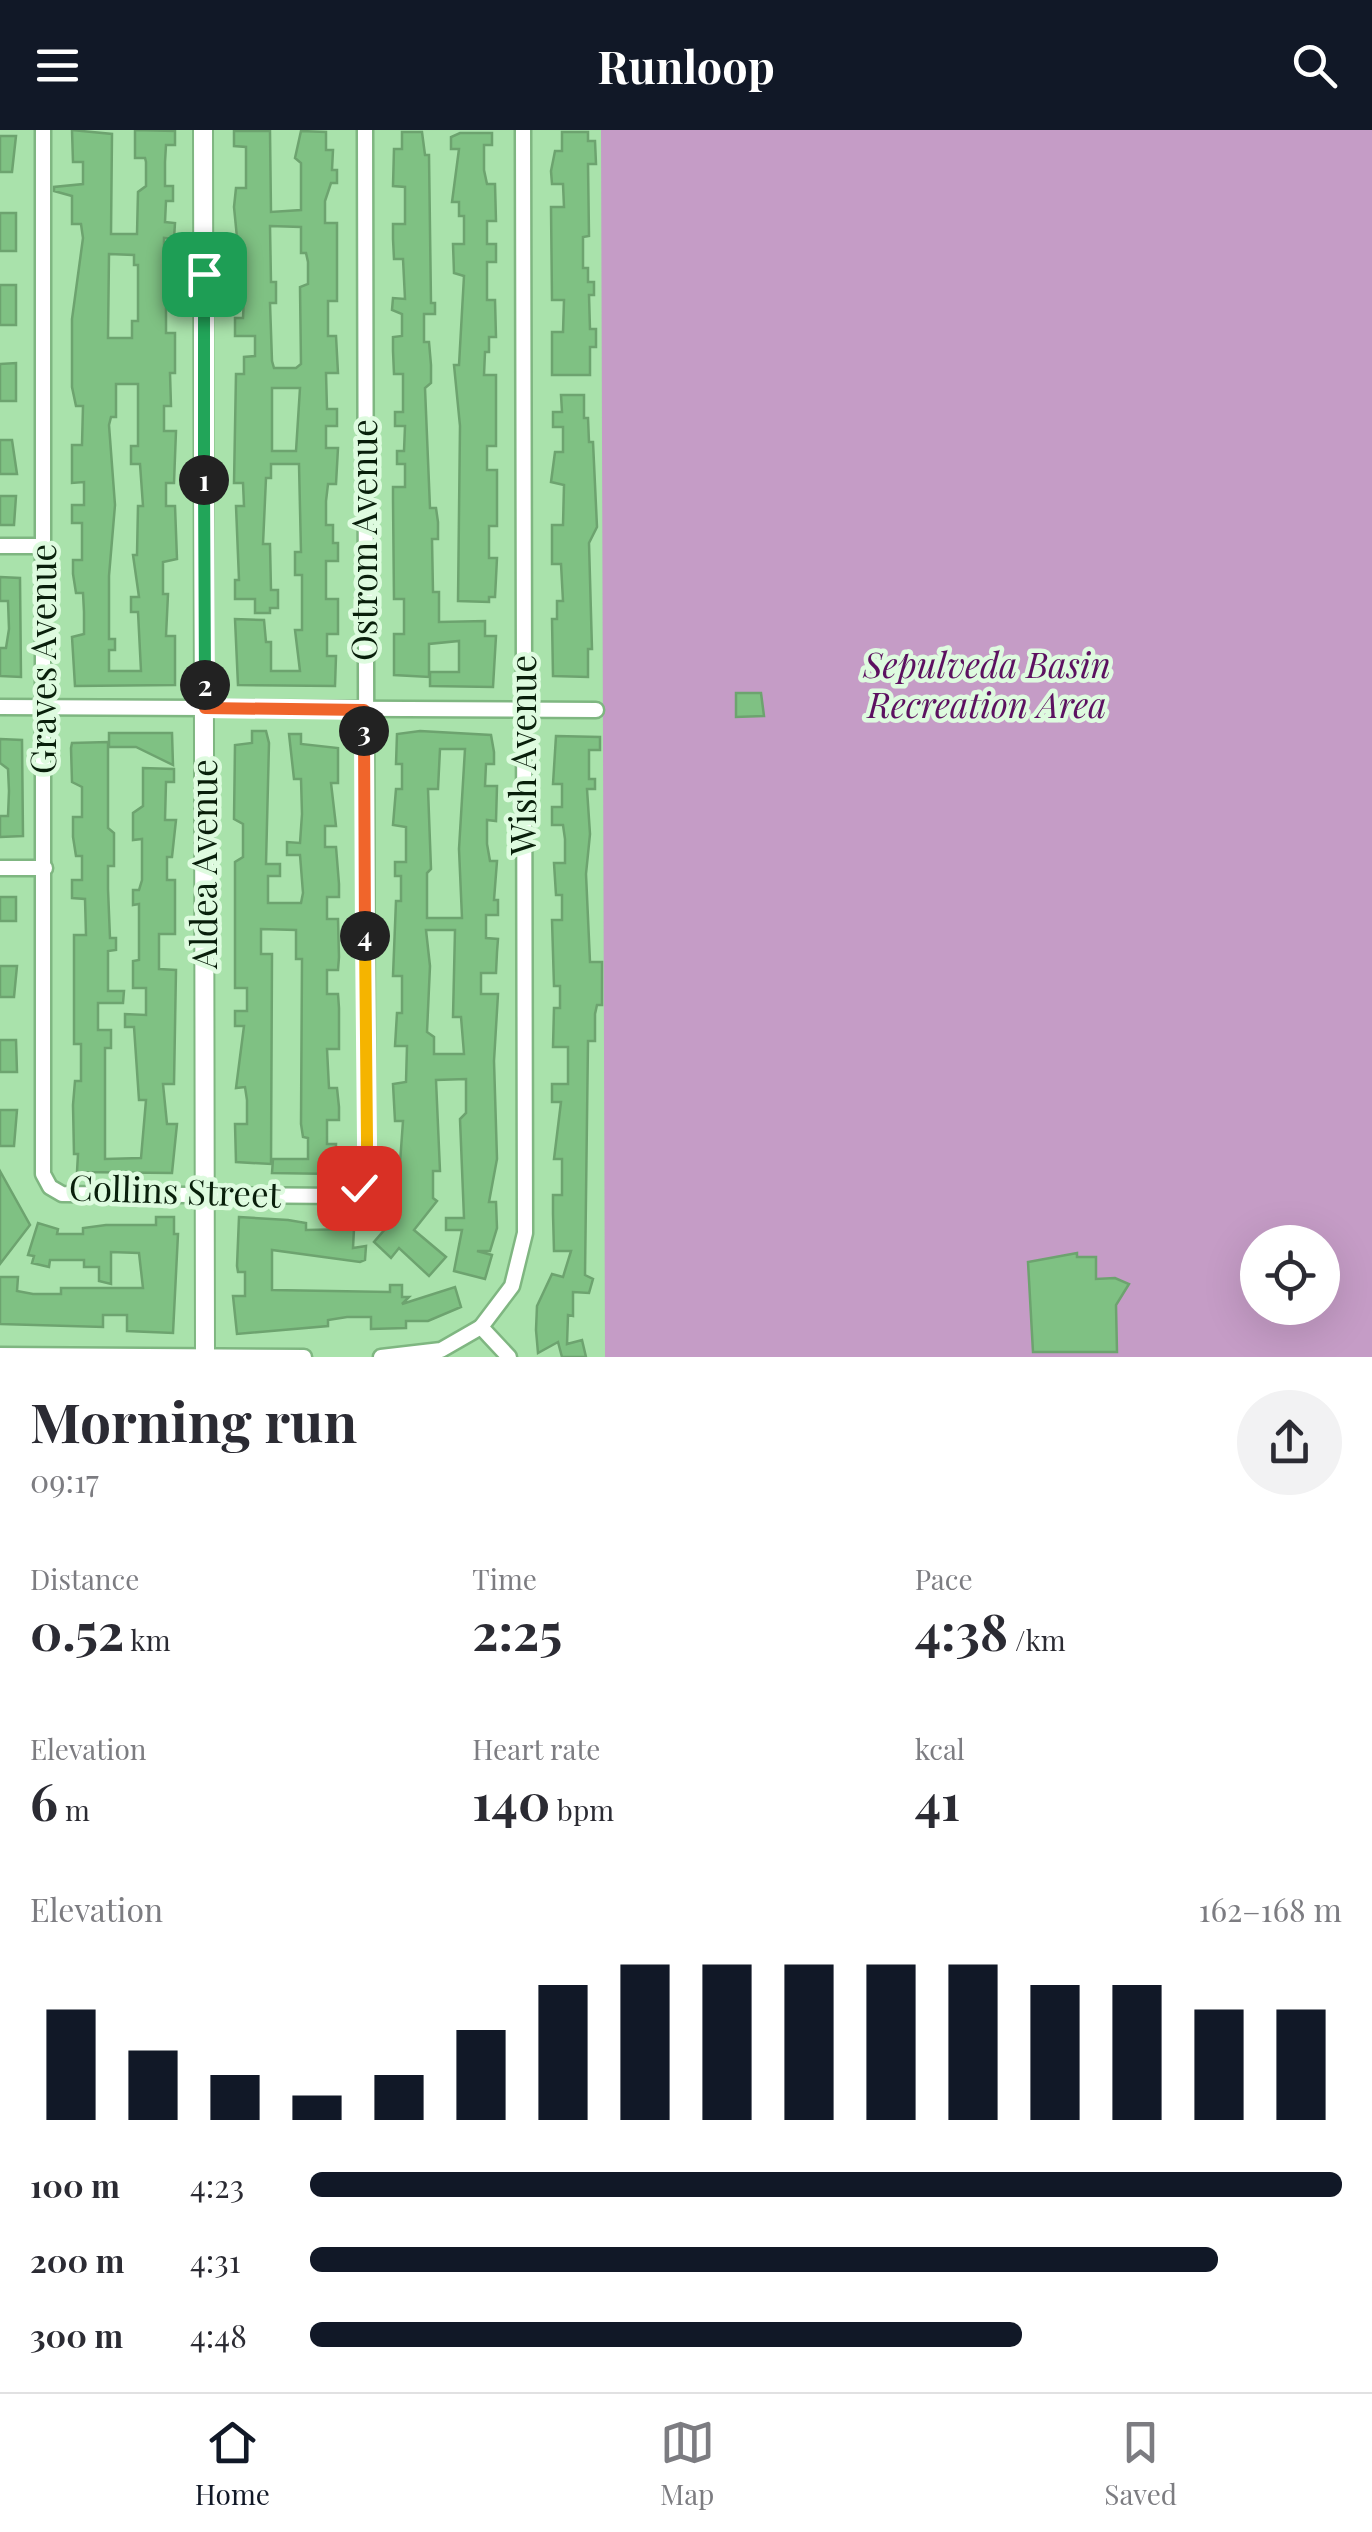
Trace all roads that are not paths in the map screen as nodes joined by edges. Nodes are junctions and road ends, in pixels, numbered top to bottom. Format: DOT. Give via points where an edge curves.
graph roads {
  1 [pos="43,130"];
  2 [pos="204,130"];
  3 [pos="364,130"];
  4 [pos="523,130"];
  5 [pos="0,546"];
  6 [pos="44,546"];
  7 [pos="0,707"];
  8 [pos="43,707"];
  9 [pos="205,708"];
  10 [pos="364,710"];
  11 [pos="524,710"];
  12 [pos="596,710"];
  13 [pos="0,868"];
  14 [pos="44,868"];
  15 [pos="50,1187"];
  16 [pos="359,1188"];
  17 [pos="206,1194"];
  18 [pos="481,1327"];
  19 [pos="0,1355"];
  20 [pos="44,1356"];
  21 [pos="206,1356"];
  22 [pos="304,1357"];
  23 [pos="381,1357"];
  24 [pos="509,1357"];
  1 -- 6 [label="street, Graves Avenue"];
  2 -- 9 [label="street, Aldea Avenue"];
  3 -- 10 [label="street, Ostrom Avenue"];
  4 -- 11 [label="street, Wish Avenue"];
  5 -- 6 [label="street"];
  6 -- 8 [label="street, Graves Avenue"];
  7 -- 8 [label="street"];
  8 -- 9 [label="street"];
  8 -- 14 [label="street, Graves Avenue"];
  9 -- 10 [label="street"];
  9 -- 17 [label="street, Aldea Avenue"];
  10 -- 11 [label="street"];
  10 -- 16 [label="street, Ostrom Avenue" via="367,1172"];
  11 -- 12 [label="street"];
  11 -- 18 [label="street, Wish Avenue" via="525,1234 512,1286"];
  13 -- 14 [label="street"];
  14 -- 15 [label="street, Graves Avenue" via="44,1174"];
  15 -- 17 [label="street, Collins Street" via="62,1194"];
  16 -- 17 [label="street, Collins Street" via="344,1196"];
  17 -- 21 [label="street, Aldea Avenue"];
  18 -- 23 [label="street" via="440,1350"];
  18 -- 24 [label="street"];
  19 -- 20 [label="street"];
  20 -- 21 [label="street"];
  21 -- 22 [label="street"];
}
